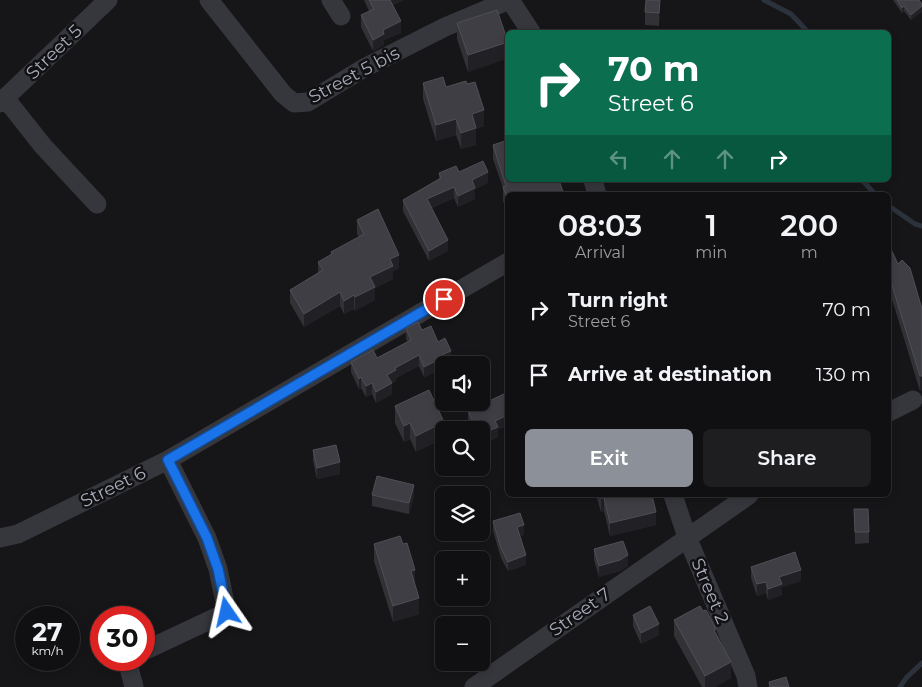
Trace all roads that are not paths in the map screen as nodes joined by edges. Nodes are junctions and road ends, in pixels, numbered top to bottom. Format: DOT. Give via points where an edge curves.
graph roads {
  1 [pos="108,0"];
  2 [pos="209,0"];
  3 [pos="509,0"];
  4 [pos="530,30"];
  5 [pos="2,101"];
  6 [pos="97,204"];
  7 [pos="505,264"];
  8 [pos="913,400"];
  9 [pos="891,411"];
  10 [pos="168,460"];
  11 [pos="674,497"];
  12 [pos="746,497"];
  13 [pos="687,537"];
  14 [pos="0,538"];
  15 [pos="155,646"];
  16 [pos="130,671"];
  17 [pos="134,687"];
  18 [pos="474,687"];
  19 [pos="748,687"];
  1 -- 5 [label="street, Street 5"];
  2 -- 3 [label="street, Street 5 bis" via="283,94 294,103 308,102 364,68 445,27"];
  3 -- 4 [label="street"];
  5 -- 6 [label="street"];
  7 -- 10 [label="street, Street 6"];
  8 -- 9 [label="street"];
  10 -- 14 [label="street, Street 6" via="18,534"];
  10 -- 15 [label="street" via="207,538 218,569 227,612"];
  11 -- 13 [label="street, Street 2"];
  12 -- 13 [label="street, Street 7"];
  13 -- 18 [label="street, Street 7"];
  13 -- 19 [label="street, Street 2"];
  16 -- 17 [label="street"];
}
